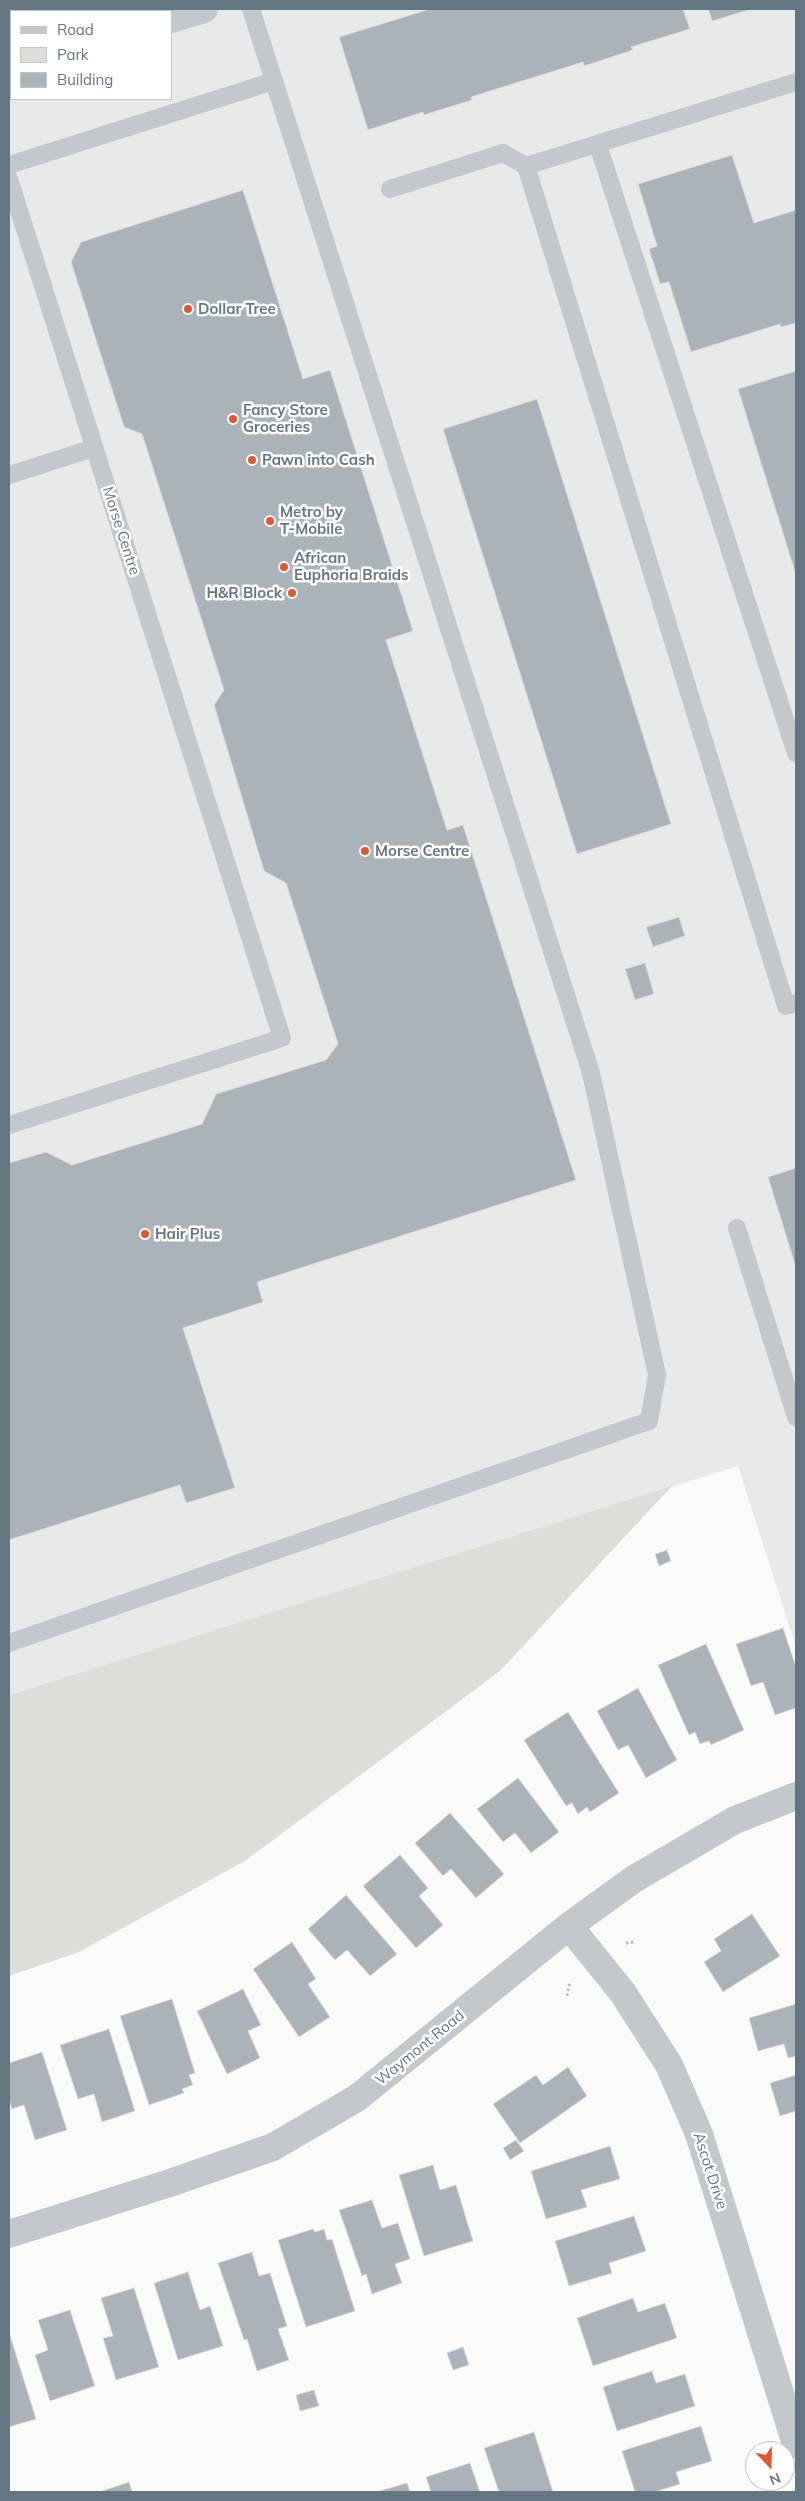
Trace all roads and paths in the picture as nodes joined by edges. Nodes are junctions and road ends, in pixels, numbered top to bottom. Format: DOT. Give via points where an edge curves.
graph roads {
  1 [pos="204,9"];
  2 [pos="250,9"];
  3 [pos="172,19"];
  4 [pos="274,81"];
  5 [pos="796,82"];
  6 [pos="598,144"];
  7 [pos="9,165"];
  8 [pos="526,166"];
  9 [pos="9,178"];
  10 [pos="390,189"];
  11 [pos="94,448"];
  12 [pos="9,475"];
  13 [pos="796,753"];
  14 [pos="796,1003"];
  15 [pos="9,1125"];
  16 [pos="737,1228"];
  17 [pos="796,1417"];
  18 [pos="9,1643"];
  19 [pos="796,1796"];
  20 [pos="569,1926"];
  21 [pos="570,1982"];
  22 [pos="567,1996"];
  23 [pos="9,2234"];
  24 [pos="796,2444"];
  1 -- 3 [label="street"];
  2 -- 4 [label="lane"];
  4 -- 7 [label="lane"];
  4 -- 18 [label="lane" via="591,1072 657,1374 649,1421"];
  5 -- 6 [label="lane"];
  6 -- 8 [label="lane"];
  6 -- 13 [label="lane"];
  8 -- 10 [label="lane" via="503,154"];
  8 -- 14 [label="lane" via="786,1006"];
  9 -- 11 [label="lane, Morse Centre"];
  11 -- 12 [label="lane"];
  11 -- 15 [label="lane, Morse Centre" via="282,1038"];
  16 -- 17 [label="lane"];
  19 -- 20 [label="street, Waymont Road" via="735,1820 634,1880"];
  20 -- 23 [label="street, Waymont Road" via="357,2098 273,2147"];
  20 -- 24 [label="street, Ascot Drive" via="623,1993 669,2065 696,2126"];
  21 -- 22 [label="path"];
}
